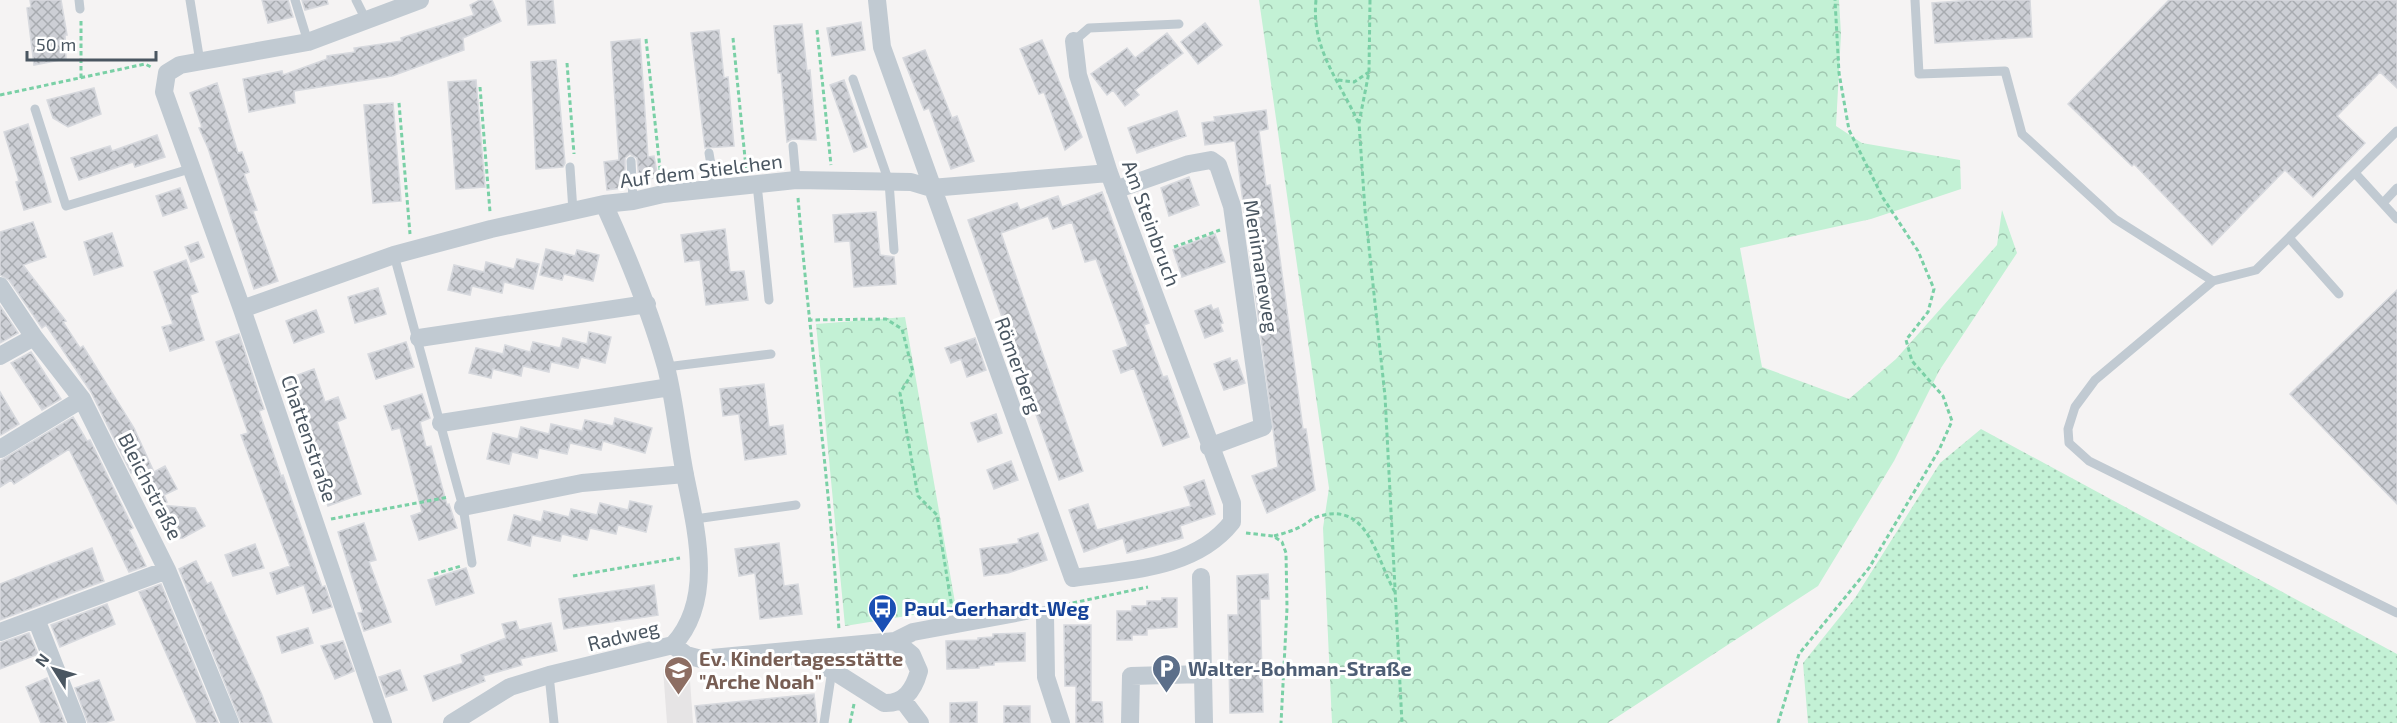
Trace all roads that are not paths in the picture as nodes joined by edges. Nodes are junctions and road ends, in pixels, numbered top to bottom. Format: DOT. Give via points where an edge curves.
graph roads {
  1 [pos="190,0"];
  2 [pos="295,0"];
  3 [pos="356,0"];
  4 [pos="417,0"];
  5 [pos="877,0"];
  6 [pos="1915,0"];
  7 [pos="366,20"];
  8 [pos="1179,24"];
  9 [pos="1074,41"];
  10 [pos="308,42"];
  11 [pos="200,62"];
  12 [pos="853,79"];
  13 [pos="35,109"];
  14 [pos="2397,131"];
  15 [pos="793,146"];
  16 [pos="710,153"];
  17 [pos="630,161"];
  18 [pos="570,167"];
  19 [pos="193,168"];
  20 [pos="2355,173"];
  21 [pos="796,180"];
  22 [pos="889,182"];
  23 [pos="1112,182"];
  24 [pos="752,184"];
  25 [pos="715,188"];
  26 [pos="931,188"];
  27 [pos="2397,188"];
  28 [pos="633,201"];
  29 [pos="2383,203"];
  30 [pos="604,204"];
  31 [pos="573,211"];
  32 [pos="2397,219"];
  33 [pos="2290,239"];
  34 [pos="894,250"];
  35 [pos="403,253"];
  36 [pos="2212,281"];
  37 [pos="0,286"];
  38 [pos="2339,294"];
  39 [pos="769,300"];
  40 [pos="646,304"];
  41 [pos="242,309"];
  42 [pos="34,337"];
  43 [pos="419,338"];
  44 [pos="771,354"];
  45 [pos="0,356"];
  46 [pos="666,367"];
  47 [pos="670,387"];
  48 [pos="82,399"];
  49 [pos="441,423"];
  50 [pos="1209,447"];
  51 [pos="0,449"];
  52 [pos="685,474"];
  53 [pos="461,501"];
  54 [pos="796,505"];
  55 [pos="695,519"];
  56 [pos="1236,528"];
  57 [pos="472,563"];
  58 [pos="167,570"];
  59 [pos="1201,577"];
  60 [pos="1026,611"];
  61 [pos="2397,613"];
  62 [pos="1045,615"];
  63 [pos="36,619"];
  64 [pos="0,632"];
  65 [pos="898,639"];
  66 [pos="673,645"];
  67 [pos="779,653"];
  68 [pos="832,670"];
  69 [pos="1204,674"];
  70 [pos="549,675"];
  71 [pos="902,699"];
  72 [pos="77,723"];
  73 [pos="230,723"];
  74 [pos="383,723"];
  75 [pos="452,723"];
  76 [pos="554,723"];
  77 [pos="824,723"];
  78 [pos="920,723"];
  79 [pos="1061,723"];
  80 [pos="1130,723"];
  81 [pos="1204,723"];
  1 -- 11 [label="lane"];
  2 -- 10 [label="lane"];
  3 -- 7 [label="lane"];
  4 -- 7 [label="street"];
  5 -- 26 [label="street, Römerberg" via="882,47 927,167"];
  6 -- 36 [label="lane" via="1919,74 2005,71 2022,134 2115,219"];
  7 -- 10 [label="street"];
  8 -- 9 [label="lane, Am Steinbruch" via="1089,28"];
  9 -- 23 [label="street, Am Steinbruch" via="1078,75"];
  10 -- 11 [label="street"];
  11 -- 19 [label="street, Chattenstraße" via="180,65 167,73 164,92"];
  12 -- 22 [label="lane"];
  13 -- 19 [label="lane" via="66,206"];
  14 -- 20 [label="lane"];
  15 -- 21 [label="lane"];
  16 -- 25 [label="lane"];
  17 -- 28 [label="lane"];
  18 -- 31 [label="lane"];
  19 -- 41 [label="street, Chattenstraße"];
  20 -- 29 [label="lane"];
  20 -- 33 [label="lane"];
  21 -- 22 [label="street, Auf dem Stielchen"];
  21 -- 24 [label="street, Auf dem Stielchen"];
  22 -- 26 [label="street, Auf dem Stielchen" via="911,182"];
  22 -- 34 [label="lane"];
  23 -- 26 [label="street, Auf dem Stielchen"];
  23 -- 50 [label="street, Am Steinbruch"];
  23 -- 50 [label="street, Menimaneweg" via="1211,160 1218,165 1232,206 1263,427"];
  24 -- 25 [label="street, Auf dem Stielchen"];
  24 -- 39 [label="lane"];
  25 -- 28 [label="street, Auf dem Stielchen"];
  26 -- 56 [label="street, Römerberg" via="1073,578 1182,558"];
  27 -- 29 [label="lane"];
  28 -- 30 [label="street, Auf dem Stielchen"];
  29 -- 32 [label="lane"];
  30 -- 31 [label="street, Auf dem Stielchen"];
  30 -- 40 [label="street, Radweg"];
  31 -- 35 [label="street, Auf dem Stielchen"];
  33 -- 36 [label="lane" via="2256,270"];
  33 -- 38 [label="lane"];
  35 -- 41 [label="street, Auf dem Stielchen"];
  35 -- 43 [label="lane"];
  36 -- 61 [label="lane" via="2095,380 2075,408 2068,443 2088,461"];
  37 -- 42 [label="street, Bleichstraße"];
  40 -- 43 [label="street"];
  40 -- 46 [label="street, Radweg"];
  41 -- 74 [label="street, Chattenstraße"];
  42 -- 45 [label="street"];
  42 -- 48 [label="street, Bleichstraße"];
  43 -- 49 [label="lane"];
  44 -- 46 [label="lane"];
  46 -- 47 [label="street, Radweg"];
  47 -- 49 [label="street"];
  47 -- 52 [label="street, Radweg"];
  48 -- 51 [label="street"];
  48 -- 58 [label="street, Bleichstraße"];
  49 -- 53 [label="lane"];
  50 -- 56 [label="street, Am Steinbruch" via="1232,503"];
  52 -- 53 [label="street" via="582,483"];
  52 -- 55 [label="street, Radweg"];
  53 -- 57 [label="lane"];
  54 -- 55 [label="lane"];
  55 -- 66 [label="street, Radweg" via="698,594 692,619"];
  58 -- 63 [label="street"];
  58 -- 73 [label="street, Bleichstraße"];
  59 -- 69 [label="street"];
  60 -- 65 [label="street" via="913,632"];
  62 -- 79 [label="street" via="1046,677"];
  63 -- 64 [label="street"];
  63 -- 72 [label="street"];
  65 -- 67 [label="street"];
  65 -- 71 [label="street" via="919,671 915,685"];
  66 -- 67 [label="street" via="686,655 701,659"];
  66 -- 70 [label="street, Radweg"];
  67 -- 68 [label="street" via="814,661"];
  68 -- 71 [label="street" via="884,703"];
  68 -- 77 [label="lane"];
  69 -- 80 [label="street" via="1131,676"];
  69 -- 81 [label="street"];
  70 -- 75 [label="street, Radweg" via="510,687"];
  70 -- 76 [label="lane"];
  71 -- 78 [label="street"];
}
